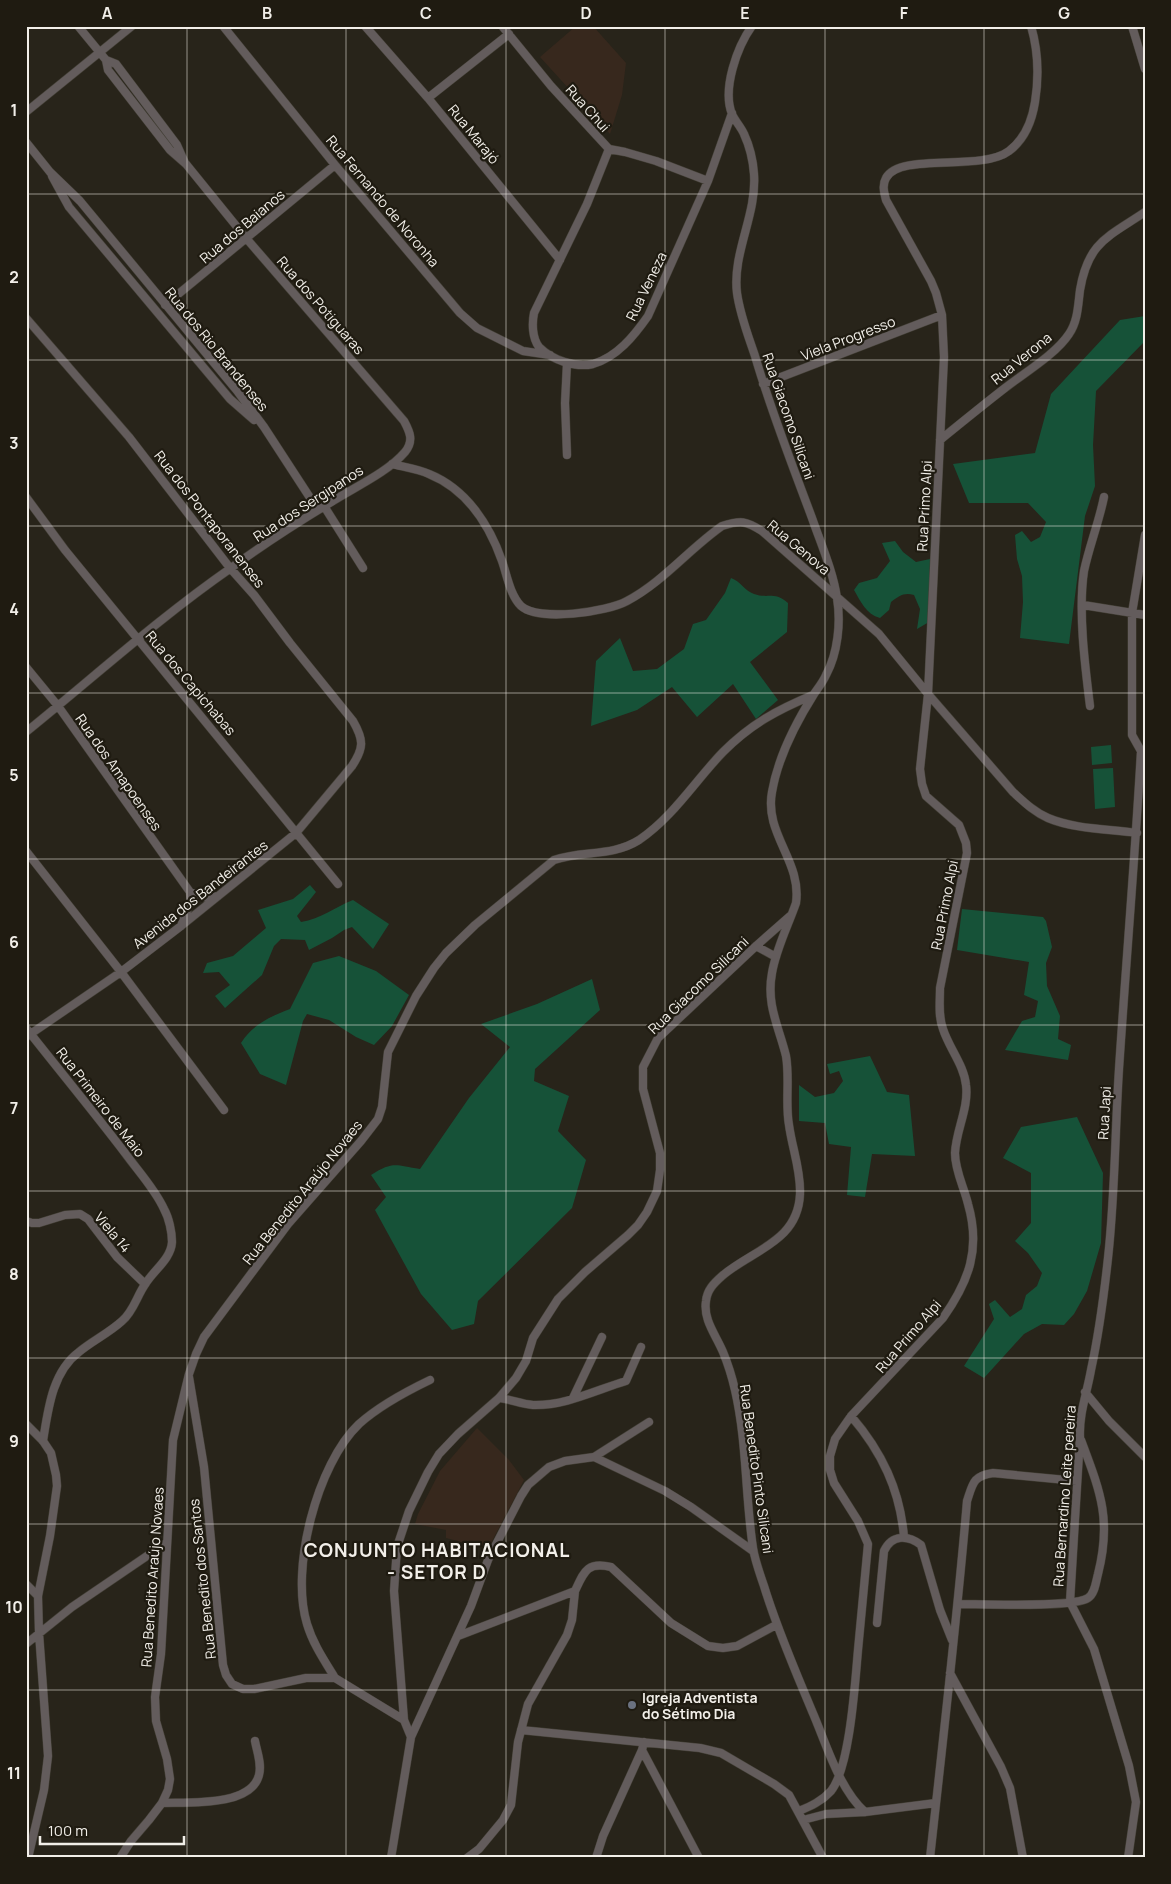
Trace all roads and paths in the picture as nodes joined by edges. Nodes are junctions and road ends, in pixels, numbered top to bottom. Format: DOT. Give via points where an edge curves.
graph roads {
  1 [pos="78,26"];
  2 [pos="132,26"];
  3 [pos="223,26"];
  4 [pos="365,26"];
  5 [pos="502,26"];
  6 [pos="752,26"];
  7 [pos="1031,26"];
  8 [pos="1132,26"];
  9 [pos="509,34"];
  10 [pos="99,51"];
  11 [pos="1145,69"];
  12 [pos="428,98"];
  13 [pos="26,112"];
  14 [pos="732,113"];
  15 [pos="26,142"];
  16 [pos="609,149"];
  17 [pos="335,165"];
  18 [pos="50,172"];
  19 [pos="708,181"];
  20 [pos="1145,212"];
  21 [pos="246,238"];
  22 [pos="560,260"];
  23 [pos="165,305"];
  24 [pos="942,315"];
  25 [pos="26,318"];
  26 [pos="550,356"];
  27 [pos="568,363"];
  28 [pos="763,384"];
  29 [pos="264,427"];
  30 [pos="940,440"];
  31 [pos="567,455"];
  32 [pos="392,464"];
  33 [pos="26,497"];
  34 [pos="1104,497"];
  35 [pos="321,508"];
  36 [pos="1145,535"];
  37 [pos="230,568"];
  38 [pos="363,568"];
  39 [pos="837,596"];
  40 [pos="1083,605"];
  41 [pos="1132,613"];
  42 [pos="1145,615"];
  43 [pos="138,639"];
  44 [pos="26,667"];
  45 [pos="928,694"];
  46 [pos="813,695"];
  47 [pos="58,706"];
  48 [pos="1090,706"];
  49 [pos="26,732"];
  50 [pos="362,743"];
  51 [pos="1143,751"];
  52 [pos="770,806"];
  53 [pos="296,833"];
  54 [pos="1137,833"];
  55 [pos="26,851"];
  56 [pos="338,884"];
  57 [pos="190,892"];
  58 [pos="220,896"];
  59 [pos="791,916"];
  60 [pos="181,926"];
  61 [pos="756,946"];
  62 [pos="776,957"];
  63 [pos="121,972"];
  64 [pos="28,1033"];
  65 [pos="224,1110"];
  66 [pos="26,1221"];
  67 [pos="145,1284"];
  68 [pos="602,1337"];
  69 [pos="641,1347"];
  70 [pos="189,1374"];
  71 [pos="430,1380"];
  72 [pos="1085,1392"];
  73 [pos="499,1398"];
  74 [pos="573,1398"];
  75 [pos="851,1416"];
  76 [pos="648,1422"];
  77 [pos="26,1424"];
  78 [pos="1080,1437"];
  79 [pos="43,1441"];
  80 [pos="594,1457"];
  81 [pos="1145,1458"];
  82 [pos="1077,1482"];
  83 [pos="904,1537"];
  84 [pos="166,1543"];
  85 [pos="753,1551"];
  86 [pos="26,1584"];
  87 [pos="575,1591"];
  88 [pos="38,1596"];
  89 [pos="1070,1602"];
  90 [pos="958,1604"];
  91 [pos="877,1623"];
  92 [pos="776,1625"];
  93 [pos="39,1633"];
  94 [pos="458,1636"];
  95 [pos="952,1642"];
  96 [pos="26,1644"];
  97 [pos="950,1673"];
  98 [pos="335,1678"];
  99 [pos="404,1720"];
  100 [pos="521,1730"];
  101 [pos="412,1737"];
  102 [pos="255,1741"];
  103 [pos="643,1746"];
  104 [pos="839,1774"];
  105 [pos="162,1803"];
  106 [pos="936,1803"];
  107 [pos="799,1812"];
  108 [pos="865,1812"];
  109 [pos="1136,1812"];
  110 [pos="1145,1813"];
  111 [pos="804,1820"];
  112 [pos="28,1858"];
  113 [pos="120,1858"];
  114 [pos="391,1858"];
  115 [pos="467,1858"];
  116 [pos="596,1858"];
  117 [pos="699,1858"];
  118 [pos="823,1858"];
  119 [pos="930,1858"];
  120 [pos="1023,1858"];
  121 [pos="1128,1858"];
  1 -- 10 [label="street, Rua dos Potiguaras"];
  2 -- 10 [label="street"];
  3 -- 17 [label="street, Rua Fernando de Noronha"];
  4 -- 12 [label="street, Rua Marajó"];
  5 -- 9 [label="street, Rua Chui"];
  6 -- 14 [label="street, Rua Giacomo Silicani" via="736,55 730,93"];
  7 -- 24 [label="street, Rua Primo Alpi" via="1037,58 1036,93 1032,116 1022,138 1008,152 992,158 913,164 896,169 886,177 883,188 886,200 931,281"];
  8 -- 11 [label="street"];
  9 -- 12 [label="street"];
  9 -- 16 [label="street, Rua Chui"];
  10 -- 13 [label="street"];
  10 -- 21 [label="street, Rua dos Potiguaras" via="106,60 116,64 177,145 186,164"];
  12 -- 22 [label="street, Rua Marajó"];
  14 -- 19 [label="street, Rua Veneza"];
  14 -- 28 [label="street, Rua Giacomo Silicani" via="751,152 754,176 753,201 737,271 737,292"];
  15 -- 18 [label="street"];
  16 -- 19 [label="street, Rua Chui" via="656,161"];
  16 -- 22 [label="street"];
  17 -- 21 [label="street, Rua dos Baianos"];
  17 -- 26 [label="street, Rua Fernando de Noronha" via="460,313 478,328 523,351"];
  18 -- 23 [label="street, Rua dos Rio Brandenses" via="80,201"];
  18 -- 29 [label="street, Rua dos Rio Brandenses" via="69,207 230,399"];
  19 -- 27 [label="street, Rua Veneza" via="648,316 637,332 610,356 580,366"];
  20 -- 30 [label="street, Rua Verona" via="1103,240 1091,254 1083,272 1076,319 1069,335 1037,365"];
  21 -- 23 [label="street, Rua dos Baianos"];
  21 -- 32 [label="street, Rua dos Potiguaras" via="404,421 411,433 410,444"];
  22 -- 26 [label="street" via="532,323 538,346"];
  23 -- 29 [label="street, Rua dos Rio Brandenses"];
  24 -- 28 [label="street, Viela Progresso"];
  24 -- 30 [label="street, Rua Primo Alpi" via="944,357"];
  25 -- 37 [label="street, Rua dos Pontaporanenses" via="129,437"];
  26 -- 27 [label="street, Rua Veneza"];
  27 -- 31 [label="street" via="565,403"];
  28 -- 39 [label="street, Rua Giacomo Silicani" via="825,553"];
  29 -- 35 [label="street"];
  30 -- 45 [label="street, Rua Primo Alpi"];
  32 -- 35 [label="street, Rua dos Sergipanos"];
  32 -- 39 [label="street, Rua Genova" via="428,473 443,481 476,511 492,535 513,594 532,612 547,615 600,610 626,602 649,588 711,534 736,522 748,522 762,531"];
  33 -- 43 [label="street, Rua dos Capichabas"];
  34 -- 40 [label="street" via="1084,573"];
  35 -- 37 [label="street, Rua dos Sergipanos"];
  35 -- 38 [label="street"];
  36 -- 41 [label="street"];
  37 -- 43 [label="street, Rua dos Sergipanos"];
  37 -- 50 [label="street, Rua dos Pontaporanenses" via="353,721"];
  39 -- 45 [label="street, Rua Genova" via="879,634"];
  39 -- 46 [label="street, Rua Giacomo Silicani" via="839,621 834,651 826,675"];
  40 -- 41 [label="street"];
  40 -- 48 [label="street"];
  41 -- 42 [label="street"];
  41 -- 51 [label="street" via="1132,735"];
  43 -- 47 [label="street, Rua dos Sergipanos"];
  43 -- 53 [label="street, Rua dos Capichabas"];
  44 -- 47 [label="street, Rua dos Amapoenses"];
  45 -- 54 [label="street, Rua Genova" via="1013,792 1029,806 1062,823"];
  45 -- 75 [label="street, Rua Primo Alpi" via="920,770 922,784 926,796 958,825 967,853 939,1007 943,1031 966,1085 955,1154 975,1241 969,1271 954,1302"];
  46 -- 52 [label="street, Rua Giacomo Silicani" via="783,753 774,779"];
  46 -- 70 [label="street, Rua Benedito Araújo Novaes" via="757,723 724,752 670,814 638,840 615,851 554,860 491,910 446,953 424,983 392,1041 378,1119 288,1224 210,1329"];
  47 -- 49 [label="street, Rua dos Sergipanos"];
  47 -- 57 [label="street, Rua dos Amapoenses"];
  50 -- 53 [label="street, Avenida dos Bandeirantes" via="360,754 352,766"];
  51 -- 54 [label="street, Rua Japi"];
  52 -- 59 [label="street, Rua Benedito Pinto Silicani" via="771,818 796,881 797,892"];
  53 -- 56 [label="street, Rua dos Capichabas"];
  53 -- 58 [label="street, Avenida dos Bandeirantes"];
  54 -- 72 [label="street, Rua Japi" via="1108,1259 1092,1368"];
  55 -- 63 [label="street"];
  57 -- 58 [label="street" via="207,898"];
  57 -- 60 [label="street" via="191,901"];
  58 -- 60 [label="street, Avenida dos Bandeirantes"];
  59 -- 61 [label="street, Rua Giacomo Silicani"];
  59 -- 62 [label="street, Rua Benedito Pinto Silicani"];
  60 -- 63 [label="street, Avenida dos Bandeirantes"];
  61 -- 62 [label="street"];
  61 -- 73 [label="street, Rua Giacomo Silicani" via="658,1038 649,1053 643,1067 643,1089 660,1153 653,1201 638,1225 558,1299 533,1338 526,1361 516,1378"];
  62 -- 85 [label="street, Rua Benedito Pinto Silicani" via="771,996 786,1056 789,1126 799,1180 798,1208 784,1233 727,1271 715,1282 706,1299 707,1319 730,1367 740,1413"];
  63 -- 64 [label="street, Avenida dos Bandeirantes"];
  63 -- 65 [label="street"];
  64 -- 67 [label="street, Rua Primeiro de Maio" via="97,1116 164,1209 172,1242 164,1261"];
  66 -- 67 [label="street, Viela 14" via="32,1224 80,1214"];
  67 -- 79 [label="street" via="132,1310 122,1321 76,1353 66,1364 53,1391"];
  68 -- 74 [label="street"];
  69 -- 74 [label="street" via="626,1380"];
  70 -- 84 [label="street, Rua Benedito Araújo Novaes" via="173,1440"];
  70 -- 98 [label="street, Rua Benedito dos Santos" via="204,1467 226,1675 232,1684 243,1689 306,1678"];
  71 -- 98 [label="street" via="402,1394 358,1425 335,1456 318,1496 302,1566 303,1604 316,1649"];
  72 -- 78 [label="street, Rua Bernardino Leite pereira" via="1079,1422"];
  72 -- 81 [label="street"];
  73 -- 74 [label="street" via="531,1405"];
  73 -- 99 [label="street, Rua Giacomo Silicani" via="439,1454 409,1511 400,1538 394,1591"];
  75 -- 83 [label="street" via="869,1438 890,1478 902,1513"];
  75 -- 104 [label="street, Rua Primo Alpi" via="835,1439 830,1470 868,1544 853,1702"];
  76 -- 80 [label="street"];
  77 -- 79 [label="street"];
  78 -- 82 [label="street, Rua Bernardino Leite pereira"];
  78 -- 89 [label="street" via="1104,1507 1104,1535 1092,1594 1085,1600"];
  79 -- 88 [label="street" via="54,1462 57,1486"];
  80 -- 85 [label="street" via="665,1491"];
  80 -- 94 [label="street" via="549,1467 528,1485 488,1560"];
  82 -- 89 [label="street, Rua Bernardino Leite pereira"];
  82 -- 90 [label="street" via="993,1472 981,1474 974,1481 967,1501"];
  83 -- 91 [label="street" via="888,1543 884,1551"];
  83 -- 95 [label="street" via="921,1545"];
  84 -- 93 [label="street" via="72,1606"];
  84 -- 105 [label="street, Rua Benedito Araújo Novaes" via="161,1654 155,1697 156,1721 170,1779"];
  85 -- 92 [label="street, Rua Benedito Pinto Silicani"];
  86 -- 88 [label="street"];
  87 -- 92 [label="street" via="586,1570 601,1564 611,1567 671,1623 708,1646 737,1646"];
  87 -- 94 [label="street"];
  87 -- 100 [label="street" via="567,1635 528,1704"];
  88 -- 93 [label="street"];
  89 -- 90 [label="street"];
  89 -- 109 [label="street" via="1106,1684 1129,1766"];
  90 -- 95 [label="street"];
  92 -- 104 [label="street, Rua Benedito Pinto Silicani"];
  93 -- 96 [label="street"];
  93 -- 112 [label="street" via="48,1756 44,1790"];
  94 -- 101 [label="street"];
  95 -- 97 [label="street"];
  97 -- 106 [label="street"];
  97 -- 120 [label="street" via="1010,1788"];
  98 -- 99 [label="street"];
  99 -- 101 [label="street, Rua Giacomo Silicani"];
  100 -- 103 [label="street"];
  100 -- 115 [label="street" via="511,1805 484,1843"];
  101 -- 114 [label="street"];
  102 -- 105 [label="street" via="259,1776 247,1793 221,1800"];
  103 -- 107 [label="street" via="700,1748 721,1753 789,1795"];
  103 -- 116 [label="street"];
  103 -- 117 [label="street"];
  104 -- 107 [label="street, Rua Primo Alpi" via="832,1790 821,1801"];
  104 -- 108 [label="street, Rua Benedito Pinto Silicani" via="855,1804"];
  105 -- 113 [label="street, Rua Benedito Araújo Novaes"];
  106 -- 108 [label="street"];
  106 -- 119 [label="street"];
  107 -- 111 [label="street"];
  108 -- 111 [label="street" via="826,1814"];
  109 -- 110 [label="street"];
  109 -- 121 [label="street"];
  111 -- 118 [label="street"];
}
